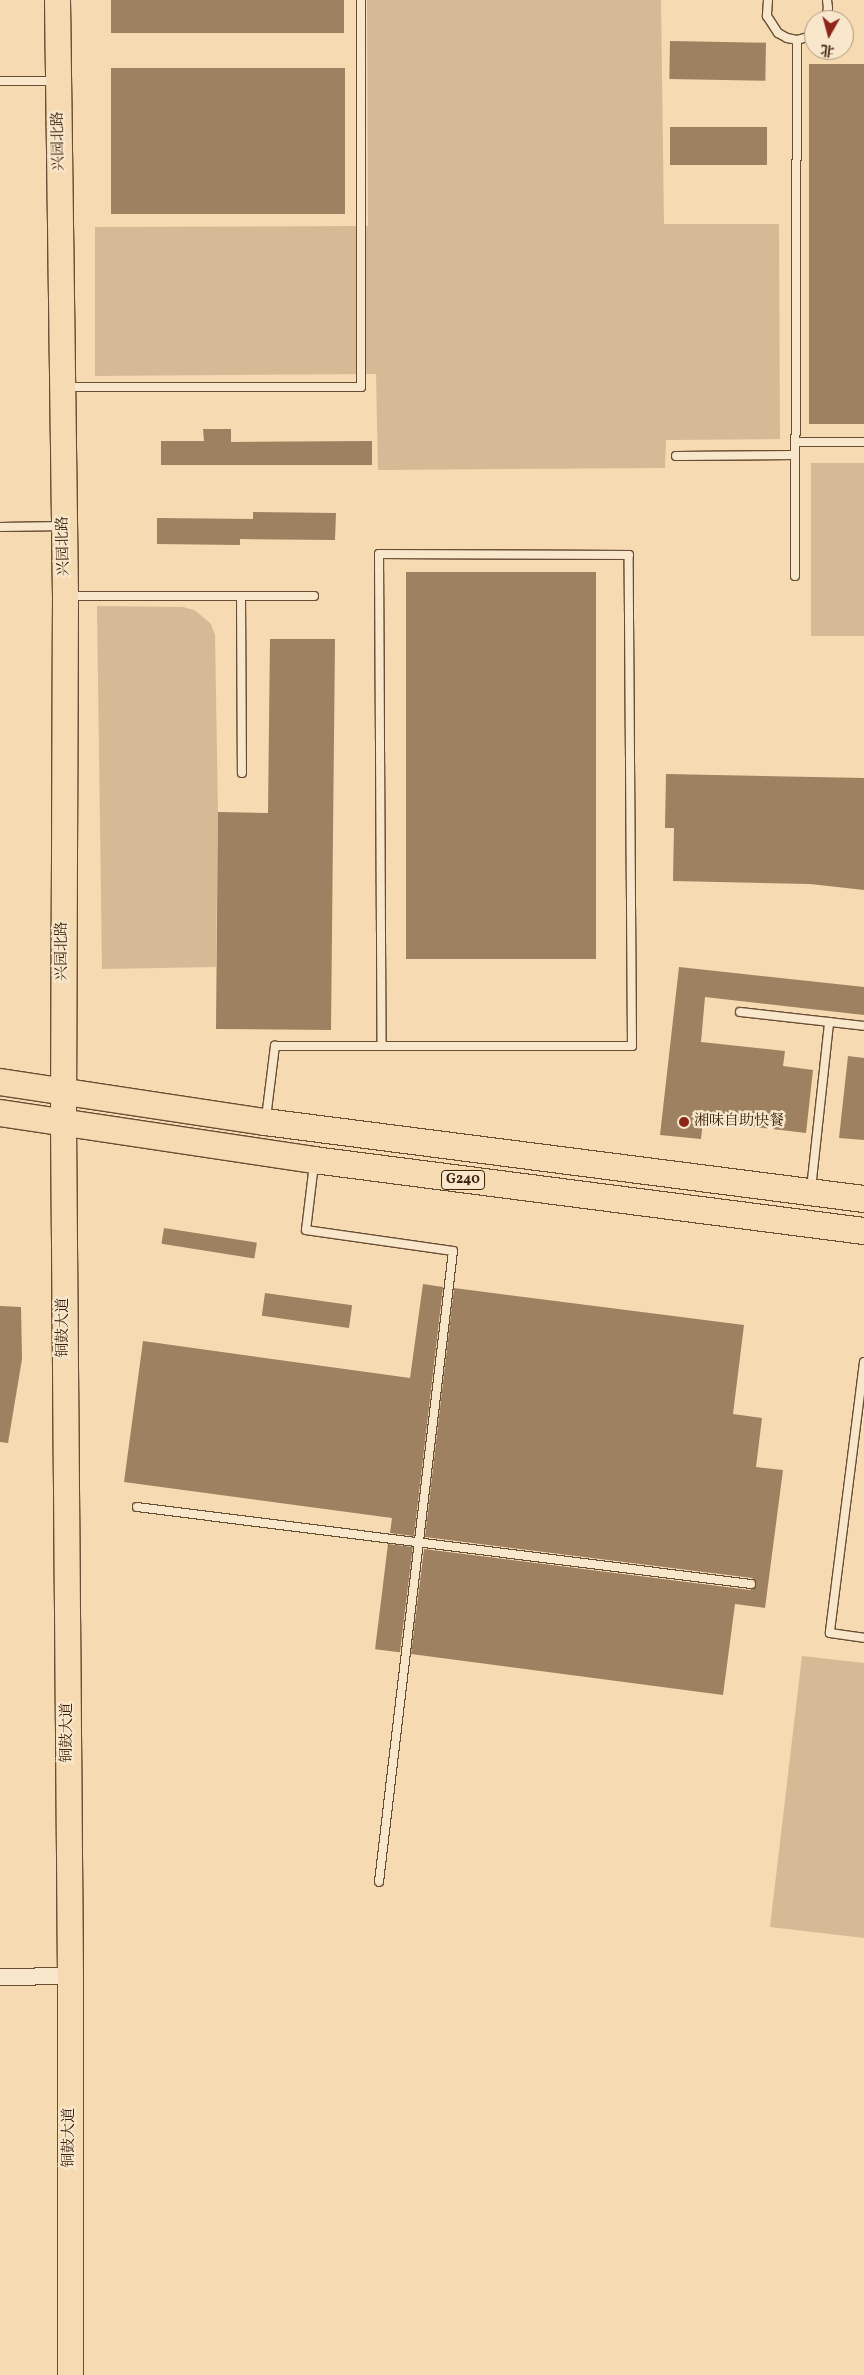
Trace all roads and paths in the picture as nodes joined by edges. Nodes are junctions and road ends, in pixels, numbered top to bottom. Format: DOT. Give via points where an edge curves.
graph roads {
  1 [pos="57,0"];
  2 [pos="361,0"];
  3 [pos="768,0"];
  4 [pos="804,38"];
  5 [pos="797,40"];
  6 [pos="0,81"];
  7 [pos="58,81"];
  8 [pos="62,387"];
  9 [pos="796,442"];
  10 [pos="864,442"];
  11 [pos="676,456"];
  12 [pos="796,456"];
  13 [pos="64,526"];
  14 [pos="0,528"];
  15 [pos="795,576"];
  16 [pos="65,596"];
  17 [pos="241,596"];
  18 [pos="314,596"];
  19 [pos="242,773"];
  20 [pos="740,1012"];
  21 [pos="829,1022"];
  22 [pos="864,1026"];
  23 [pos="382,1046"];
  24 [pos="0,1082"];
  25 [pos="63,1092"];
  26 [pos="0,1113"];
  27 [pos="63,1122"];
  28 [pos="265,1122"];
  29 [pos="314,1160"];
  30 [pos="810,1193"];
  31 [pos="864,1199"];
  32 [pos="864,1231"];
  33 [pos="864,1362"];
  34 [pos="137,1506"];
  35 [pos="419,1542"];
  36 [pos="751,1584"];
  37 [pos="864,1638"];
  38 [pos="379,1882"];
  39 [pos="70,1976"];
  40 [pos="0,1977"];
  41 [pos="70,2375"];
  1 -- 7 [label="main road, 兴园北路"];
  2 -- 8 [label="lane" via="361,387"];
  3 -- 5 [label="lane" via="766,16 771,26 786,38"];
  4 -- 5 [label="lane"];
  5 -- 9 [label="lane"];
  6 -- 7 [label="lane"];
  7 -- 8 [label="main road, 兴园北路"];
  8 -- 13 [label="main road, 兴园北路"];
  9 -- 10 [label="lane"];
  9 -- 12 [label="lane"];
  11 -- 12 [label="lane"];
  12 -- 15 [label="lane"];
  13 -- 14 [label="lane"];
  13 -- 16 [label="main road, 兴园北路"];
  16 -- 17 [label="lane"];
  16 -- 25 [label="main road, 兴园北路"];
  17 -- 18 [label="lane"];
  17 -- 19 [label="lane"];
  20 -- 21 [label="lane"];
  21 -- 22 [label="lane"];
  21 -- 30 [label="lane"];
  23 -- 23 [label="lane" via="632,1046 629,555 379,554"];
  23 -- 28 [label="lane" via="275,1046"];
  24 -- 25 [label="highway, G240"];
  25 -- 27 [label="main road, 铜鼓大道"];
  25 -- 28 [label="highway, G240"];
  26 -- 27 [label="highway, G240"];
  27 -- 29 [label="highway, G240"];
  27 -- 39 [label="main road, 铜鼓大道"];
  28 -- 30 [label="highway, G240"];
  29 -- 32 [label="highway, G240"];
  29 -- 35 [label="lane" via="306,1230 453,1251"];
  30 -- 31 [label="highway, G240"];
  33 -- 37 [label="lane" via="830,1634"];
  34 -- 35 [label="lane"];
  35 -- 36 [label="lane"];
  35 -- 38 [label="lane"];
  39 -- 40 [label="street"];
  39 -- 41 [label="main road, 铜鼓大道"];
}
